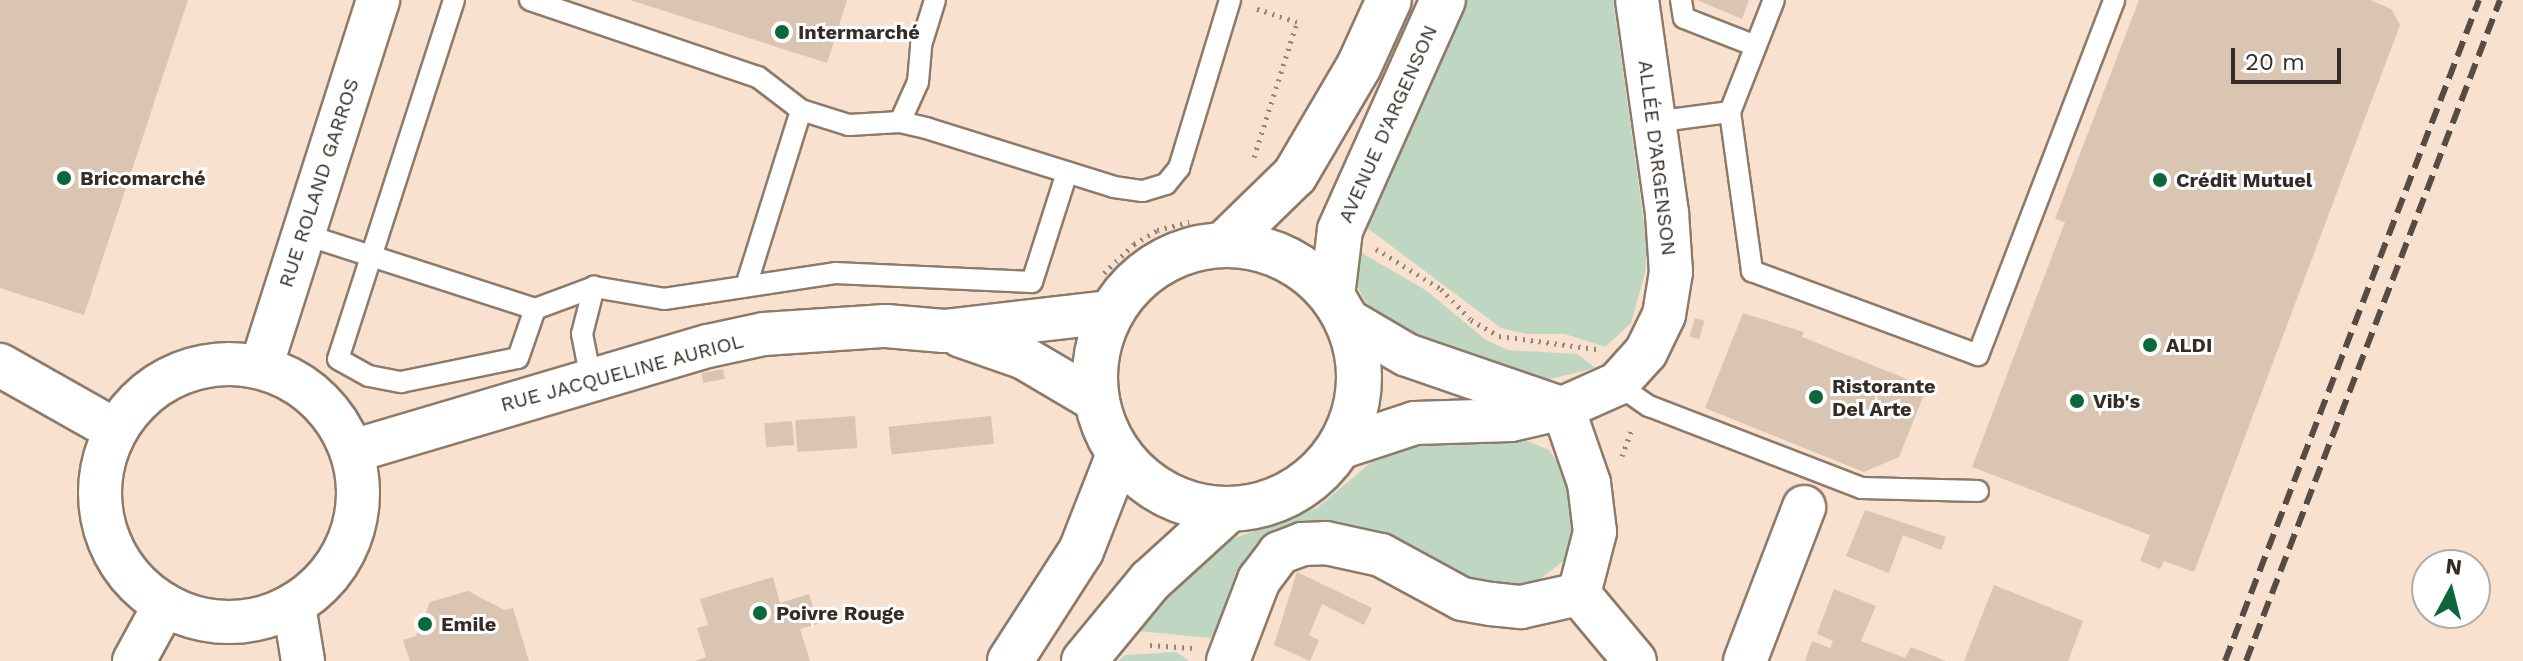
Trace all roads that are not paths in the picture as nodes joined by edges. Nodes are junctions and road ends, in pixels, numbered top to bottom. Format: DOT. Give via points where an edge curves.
graph roads {
  1 [pos="378,0"];
  2 [pos="454,0"];
  3 [pos="530,0"];
  4 [pos="935,0"];
  5 [pos="1389,0"];
  6 [pos="1443,0"];
  7 [pos="1637,0"];
  8 [pos="1681,0"];
  9 [pos="1774,0"];
  10 [pos="2114,0"];
  11 [pos="1237,2"];
  12 [pos="1756,46"];
  13 [pos="801,110"];
  14 [pos="1730,112"];
  15 [pos="900,122"];
  16 [pos="1654,122"];
  17 [pos="1067,172"];
  18 [pos="1210,232"];
  19 [pos="303,234"];
  20 [pos="371,256"];
  21 [pos="746,286"];
  22 [pos="594,287"];
  23 [pos="1103,296"];
  24 [pos="1339,308"];
  25 [pos="535,309"];
  26 [pos="944,331"];
  27 [pos="0,365"];
  28 [pos="261,367"];
  29 [pos="591,379"];
  30 [pos="1630,385"];
  31 [pos="1097,401"];
  32 [pos="1563,408"];
  33 [pos="115,430"];
  34 [pos="1339,448"];
  35 [pos="353,451"];
  36 [pos="1119,454"];
  37 [pos="1978,491"];
  38 [pos="1804,507"];
  39 [pos="1229,509"];
  40 [pos="1579,594"];
  41 [pos="164,606"];
  42 [pos="294,606"];
  43 [pos="134,661"];
  44 [pos="303,661"];
  45 [pos="1010,661"];
  46 [pos="1084,661"];
  47 [pos="1228,661"];
  48 [pos="1635,661"];
  49 [pos="1745,661"];
  1 -- 19 [label="street, RUE ROLAND GARROS"];
  2 -- 20 [label="lane"];
  3 -- 13 [label="lane" via="758,77"];
  4 -- 15 [label="lane" via="921,45 918,82"];
  5 -- 18 [label="main road" via="1359,66 1283,189"];
  6 -- 24 [label="main road, AVENUE D'ARGENSON" via="1340,230"];
  7 -- 16 [label="street, ALLÉE D’ARGENSON"];
  8 -- 12 [label="lane" via="1684,18"];
  9 -- 12 [label="lane"];
  10 -- 14 [label="lane" via="1978,355 1752,271"];
  11 -- 17 [label="lane" via="1179,168 1166,184 1143,191"];
  12 -- 14 [label="lane"];
  13 -- 15 [label="lane" via="849,125"];
  13 -- 21 [label="lane"];
  14 -- 16 [label="lane"];
  15 -- 17 [label="lane"];
  16 -- 30 [label="street, ALLÉE D’ARGENSON" via="1671,272 1664,315"];
  17 -- 21 [label="lane" via="1032,282 835,273"];
  18 -- 23 [label="main road" via="1132,285"];
  18 -- 24 [label="main road" via="1302,268"];
  19 -- 20 [label="lane"];
  19 -- 28 [label="street, RUE ROLAND GARROS"];
  20 -- 25 [label="lane"];
  20 -- 25 [label="lane" via="338,359 369,376 401,382 518,358"];
  21 -- 22 [label="lane" via="664,299"];
  22 -- 25 [label="lane"];
  22 -- 29 [label="lane" via="582,334"];
  23 -- 26 [label="street, RUE JACQUELINE AURIOL"];
  23 -- 31 [label="main road"];
  24 -- 32 [label="street" via="1407,355"];
  24 -- 34 [label="main road" via="1359,362 1357,407"];
  26 -- 29 [label="street, RUE JACQUELINE AURIOL" via="871,326 764,334"];
  26 -- 31 [label="street, RUE JACQUELINE AURIOL" via="1024,358"];
  27 -- 33 [label="street"];
  28 -- 33 [label="street" via="219,363 177,374 141,397"];
  28 -- 35 [label="street" via="301,384 333,413"];
  29 -- 35 [label="street, RUE JACQUELINE AURIOL"];
  30 -- 32 [label="street"];
  30 -- 37 [label="lane" via="1807,471 1862,488"];
  31 -- 36 [label="main road"];
  32 -- 34 [label="street" via="1511,420 1415,423"];
  32 -- 40 [label="street" via="1589,483 1595,532"];
  33 -- 41 [label="street" via="101,468 100,509 111,547 133,581"];
  34 -- 39 [label="main road" via="1318,474 1292,493"];
  35 -- 42 [label="street" via="360,486 353,533 322,585"];
  36 -- 39 [label="main road" via="1149,484 1187,503"];
  36 -- 45 [label="main road" via="1081,551"];
  38 -- 49 [label="street"];
  39 -- 46 [label="main road" via="1150,581"];
  40 -- 47 [label="street" via="1521,607 1462,599 1381,555 1326,543 1302,544 1279,553 1259,580"];
  40 -- 48 [label="street"];
  41 -- 42 [label="street" via="207,621 251,621"];
  41 -- 43 [label="street"];
  42 -- 44 [label="street"];
}
